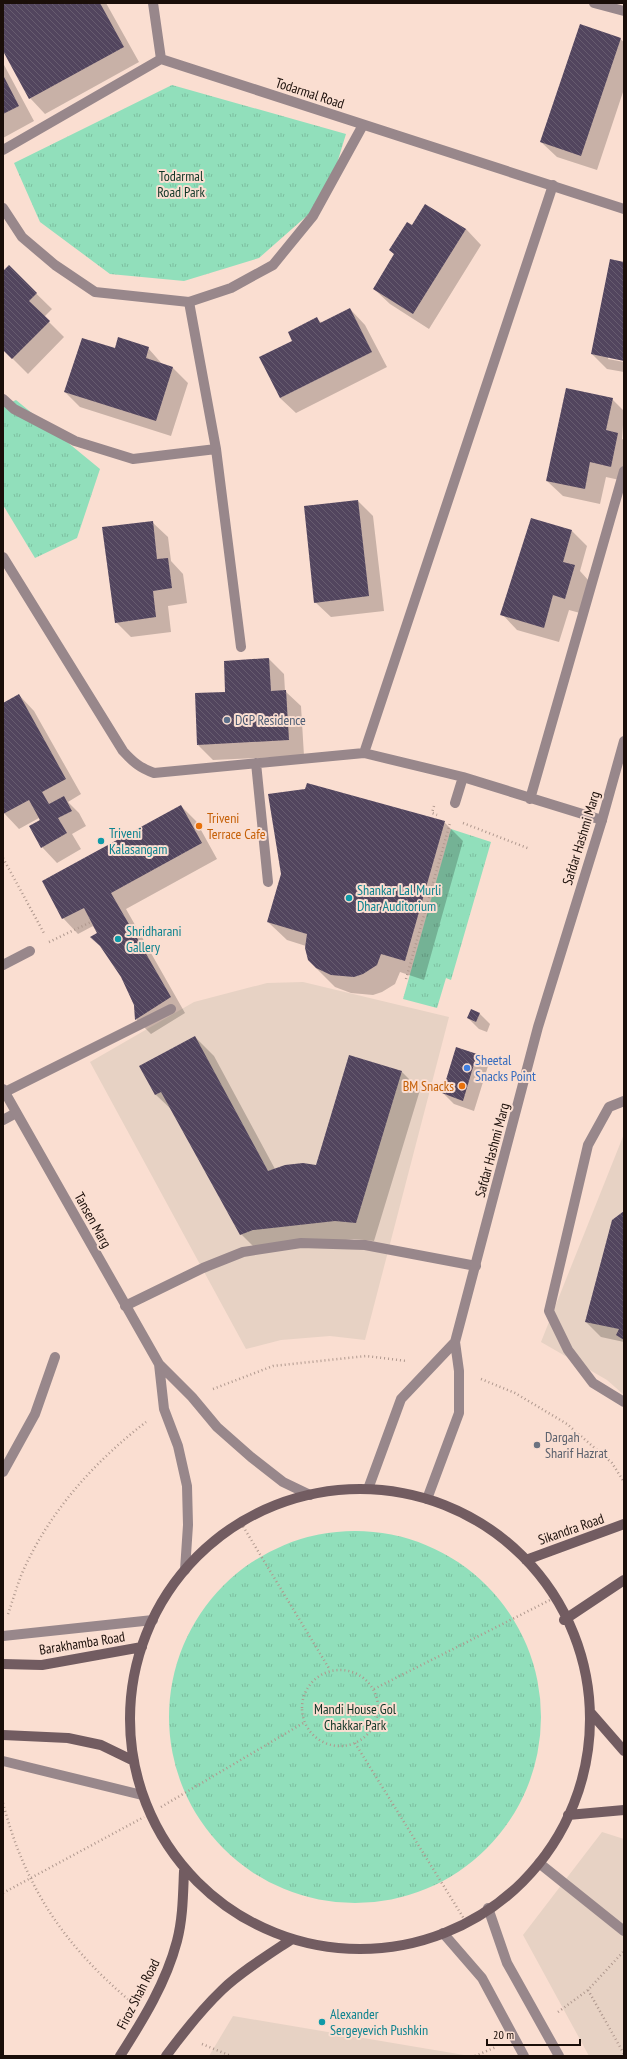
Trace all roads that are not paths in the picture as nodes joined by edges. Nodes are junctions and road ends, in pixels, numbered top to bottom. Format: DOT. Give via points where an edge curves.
graph roads {
  1 [pos="153,3"];
  2 [pos="594,3"];
  3 [pos="624,11"];
  4 [pos="161,59"];
  5 [pos="363,124"];
  6 [pos="3,150"];
  7 [pos="553,186"];
  8 [pos="3,208"];
  9 [pos="624,209"];
  10 [pos="189,302"];
  11 [pos="3,399"];
  12 [pos="216,449"];
  13 [pos="624,471"];
  14 [pos="3,557"];
  15 [pos="241,647"];
  16 [pos="624,741"];
  17 [pos="364,753"];
  18 [pos="256,763"];
  19 [pos="463,777"];
  20 [pos="530,799"];
  21 [pos="455,803"];
  22 [pos="602,820"];
  23 [pos="268,882"];
  24 [pos="30,951"];
  25 [pos="3,965"];
  26 [pos="171,1009"];
  27 [pos="4,1090"];
  28 [pos="624,1101"];
  29 [pos="16,1113"];
  30 [pos="3,1120"];
  31 [pos="476,1266"];
  32 [pos="125,1306"];
  33 [pos="455,1342"];
  34 [pos="56,1357"];
  35 [pos="159,1364"];
  36 [pos="624,1402"];
  37 [pos="3,1472"];
  38 [pos="368,1489"];
  39 [pos="310,1495"];
  40 [pos="427,1499"];
  41 [pos="624,1524"];
  42 [pos="526,1560"];
  43 [pos="185,1570"];
  44 [pos="624,1580"];
  45 [pos="153,1620"];
  46 [pos="564,1620"];
  47 [pos="3,1636"];
  48 [pos="142,1648"];
  49 [pos="3,1664"];
  50 [pos="590,1713"];
  51 [pos="3,1735"];
  52 [pos="624,1751"];
  53 [pos="3,1761"];
  54 [pos="134,1761"];
  55 [pos="142,1795"];
  56 [pos="624,1810"];
  57 [pos="568,1815"];
  58 [pos="539,1863"];
  59 [pos="184,1871"];
  60 [pos="488,1908"];
  61 [pos="624,1931"];
  62 [pos="443,1933"];
  63 [pos="292,1939"];
  64 [pos="120,2056"];
  65 [pos="166,2056"];
  66 [pos="524,2056"];
  67 [pos="559,2056"];
  1 -- 4 [label="street"];
  2 -- 3 [label="street"];
  4 -- 5 [label="street, Todarmal Road"];
  4 -- 6 [label="street"];
  5 -- 7 [label="street, Todarmal Road"];
  5 -- 10 [label="street" via="313,216 273,266 232,288"];
  7 -- 9 [label="street, Todarmal Road"];
  7 -- 17 [label="street"];
  8 -- 10 [label="street" via="22,237 55,265 95,292"];
  10 -- 12 [label="street"];
  11 -- 12 [label="street" via="14,409 75,441 133,459"];
  12 -- 15 [label="street"];
  13 -- 20 [label="street"];
  14 -- 18 [label="street" via="123,752 136,765 154,772"];
  16 -- 22 [label="street, Safdar Hashmi Marg"];
  17 -- 18 [label="street"];
  17 -- 19 [label="street"];
  18 -- 23 [label="street"];
  19 -- 20 [label="street"];
  19 -- 21 [label="street"];
  20 -- 22 [label="street"];
  22 -- 31 [label="street, Safdar Hashmi Marg" via="538,1027"];
  24 -- 25 [label="street"];
  26 -- 27 [label="street"];
  27 -- 29 [label="street, Tansen Marg"];
  28 -- 36 [label="street" via="609,1107 588,1145 549,1311 568,1350 593,1383"];
  29 -- 30 [label="street"];
  29 -- 32 [label="street, Tansen Marg"];
  31 -- 32 [label="street" via="366,1244 301,1243 243,1252 203,1268"];
  31 -- 33 [label="street, Safdar Hashmi Marg"];
  32 -- 35 [label="street, Tansen Marg"];
  33 -- 38 [label="street" via="401,1399"];
  33 -- 40 [label="street, Safdar Hashmi Marg" via="459,1371 459,1413"];
  34 -- 37 [label="street" via="35,1414"];
  35 -- 39 [label="street, Tansen Marg" via="217,1427 251,1457 283,1482"];
  35 -- 43 [label="street, Tansen Marg" via="164,1409 178,1446 187,1486"];
  38 -- 39 [label="main road"];
  38 -- 40 [label="main road" via="398,1492"];
  39 -- 43 [label="main road" via="281,1504 241,1523"];
  40 -- 42 [label="main road" via="455,1509 480,1523 505,1540"];
  41 -- 42 [label="main road, Sikandra Road"];
  42 -- 46 [label="main road" via="556,1597"];
  43 -- 45 [label="main road"];
  44 -- 46 [label="main road"];
  45 -- 47 [label="street"];
  45 -- 48 [label="main road"];
  46 -- 50 [label="main road" via="587,1676"];
  48 -- 49 [label="main road, Barakhamba Road" via="42,1666"];
  48 -- 54 [label="main road" via="134,1675 130,1704 130,1733"];
  50 -- 52 [label="main road"];
  50 -- 57 [label="main road" via="588,1750 580,1786"];
  51 -- 54 [label="main road" via="68,1738 101,1745"];
  53 -- 55 [label="street"];
  54 -- 55 [label="main road"];
  55 -- 59 [label="main road" via="157,1828"];
  56 -- 57 [label="main road"];
  57 -- 58 [label="main road" via="564,1826"];
  58 -- 60 [label="main road" via="509,1894"];
  58 -- 61 [label="street"];
  59 -- 63 [label="main road" via="227,1907 257,1925"];
  59 -- 64 [label="main road, Firoz Shah Road" via="177,1941 164,1979 146,2015"];
  60 -- 62 [label="main road"];
  60 -- 67 [label="street" via="507,1963"];
  62 -- 63 [label="main road" via="403,1945 365,1949 328,1947"];
  62 -- 66 [label="street" via="482,1978"];
  63 -- 65 [label="main road" via="223,1989 182,2034"];
}
